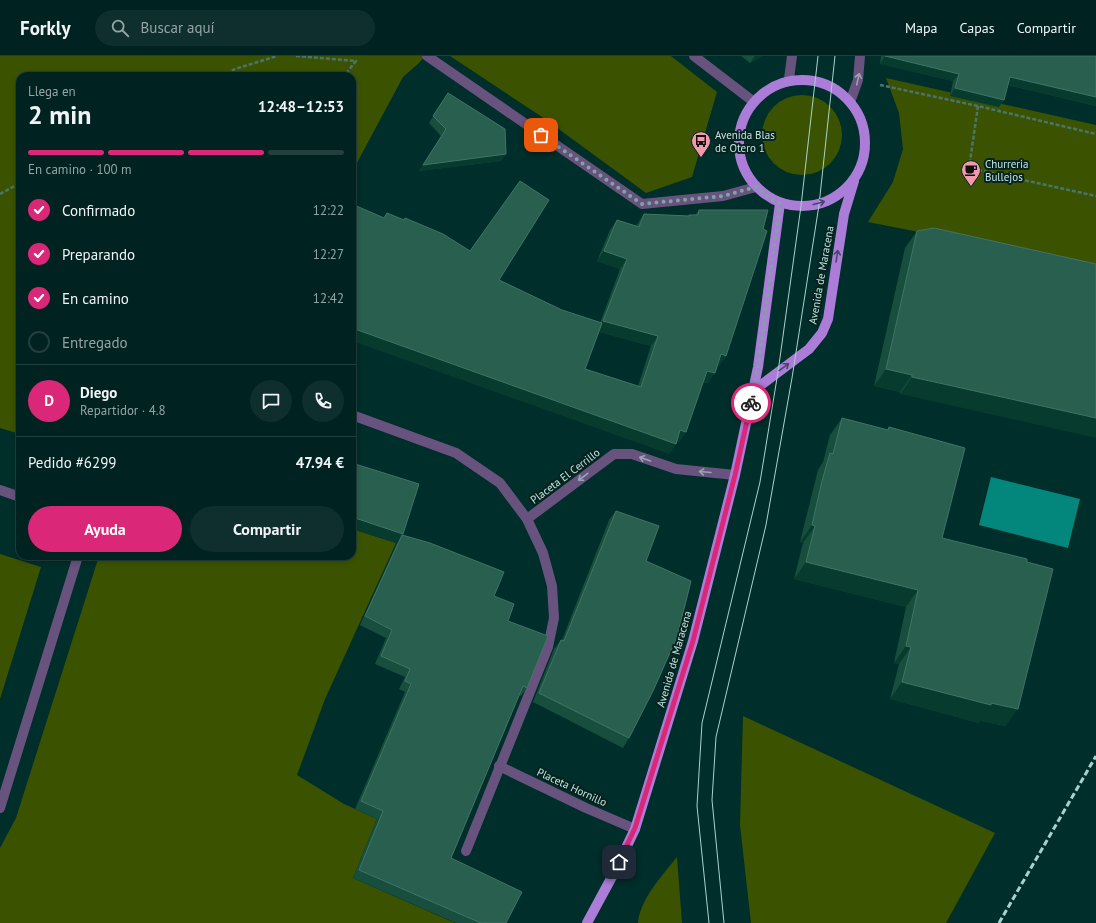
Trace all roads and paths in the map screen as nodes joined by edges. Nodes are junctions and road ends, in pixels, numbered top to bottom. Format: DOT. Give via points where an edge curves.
graph roads {
  1 [pos="278,56"];
  2 [pos="296,56"];
  3 [pos="427,56"];
  4 [pos="694,56"];
  5 [pos="792,56"];
  6 [pos="860,56"];
  7 [pos="229,72"];
  8 [pos="347,72"];
  9 [pos="789,79"];
  10 [pos="858,80"];
  11 [pos="754,102"];
  12 [pos="850,102"];
  13 [pos="978,106"];
  14 [pos="1096,134"];
  15 [pos="854,180"];
  16 [pos="16,185"];
  17 [pos="756,187"];
  18 [pos="0,194"];
  19 [pos="1096,196"];
  20 [pos="780,203"];
  21 [pos="753,391"];
  22 [pos="356,416"];
  23 [pos="735,475"];
  24 [pos="0,490"];
  25 [pos="16,496"];
  26 [pos="527,519"];
  27 [pos="77,560"];
  28 [pos="500,766"];
  29 [pos="0,808"];
  30 [pos="635,828"];
  31 [pos="466,850"];
  32 [pos="587,923"];
  1 -- 7 [label="path"];
  2 -- 8 [label="path" via="356,61"];
  3 -- 17 [label="street" via="642,204 723,196"];
  4 -- 11 [label="street"];
  5 -- 9 [label="street"];
  10 -- 6 [label="street, one-way"];
  9 -- 11 [label="main road" via="766,90"];
  9 -- 12 [label="main road" via="810,80 833,88"];
  10 -- 12 [label="street"];
  10 -- 13 [label="path"];
  11 -- 17 [label="main road" via="742,120 739,154 746,172"];
  12 -- 15 [label="main road" via="861,120 865,144 863,162"];
  13 -- 14 [label="path"];
  13 -- 19 [label="path" via="969,168"];
  20 -- 15 [label="main road, one-way" via="794,206 819,205 837,196"];
  21 -- 15 [label="main road, Avenida de Maracena, one-way" via="809,349 822,333 828,319 844,214"];
  16 -- 18 [label="path"];
  17 -- 20 [label="main road"];
  20 -- 21 [label="main road, Avenida de Maracena"];
  21 -- 23 [label="main road, Avenida de Maracena"];
  22 -- 26 [label="street, Placeta El Cerrillo" via="456,453 500,483"];
  23 -- 26 [label="street, Placeta El Cerrillo, one-way" via="676,469 632,454 614,454"];
  23 -- 30 [label="main road, Avenida de Maracena" via="693,641"];
  24 -- 25 [label="street"];
  26 -- 28 [label="street, Placeta El Cerrillo" via="542,553 552,586 554,618 548,647"];
  27 -- 29 [label="street"];
  28 -- 30 [label="street, Placeta Hornillo" via="586,808"];
  28 -- 31 [label="street"];
  30 -- 32 [label="main road, Avenida de Maracena"];
}
